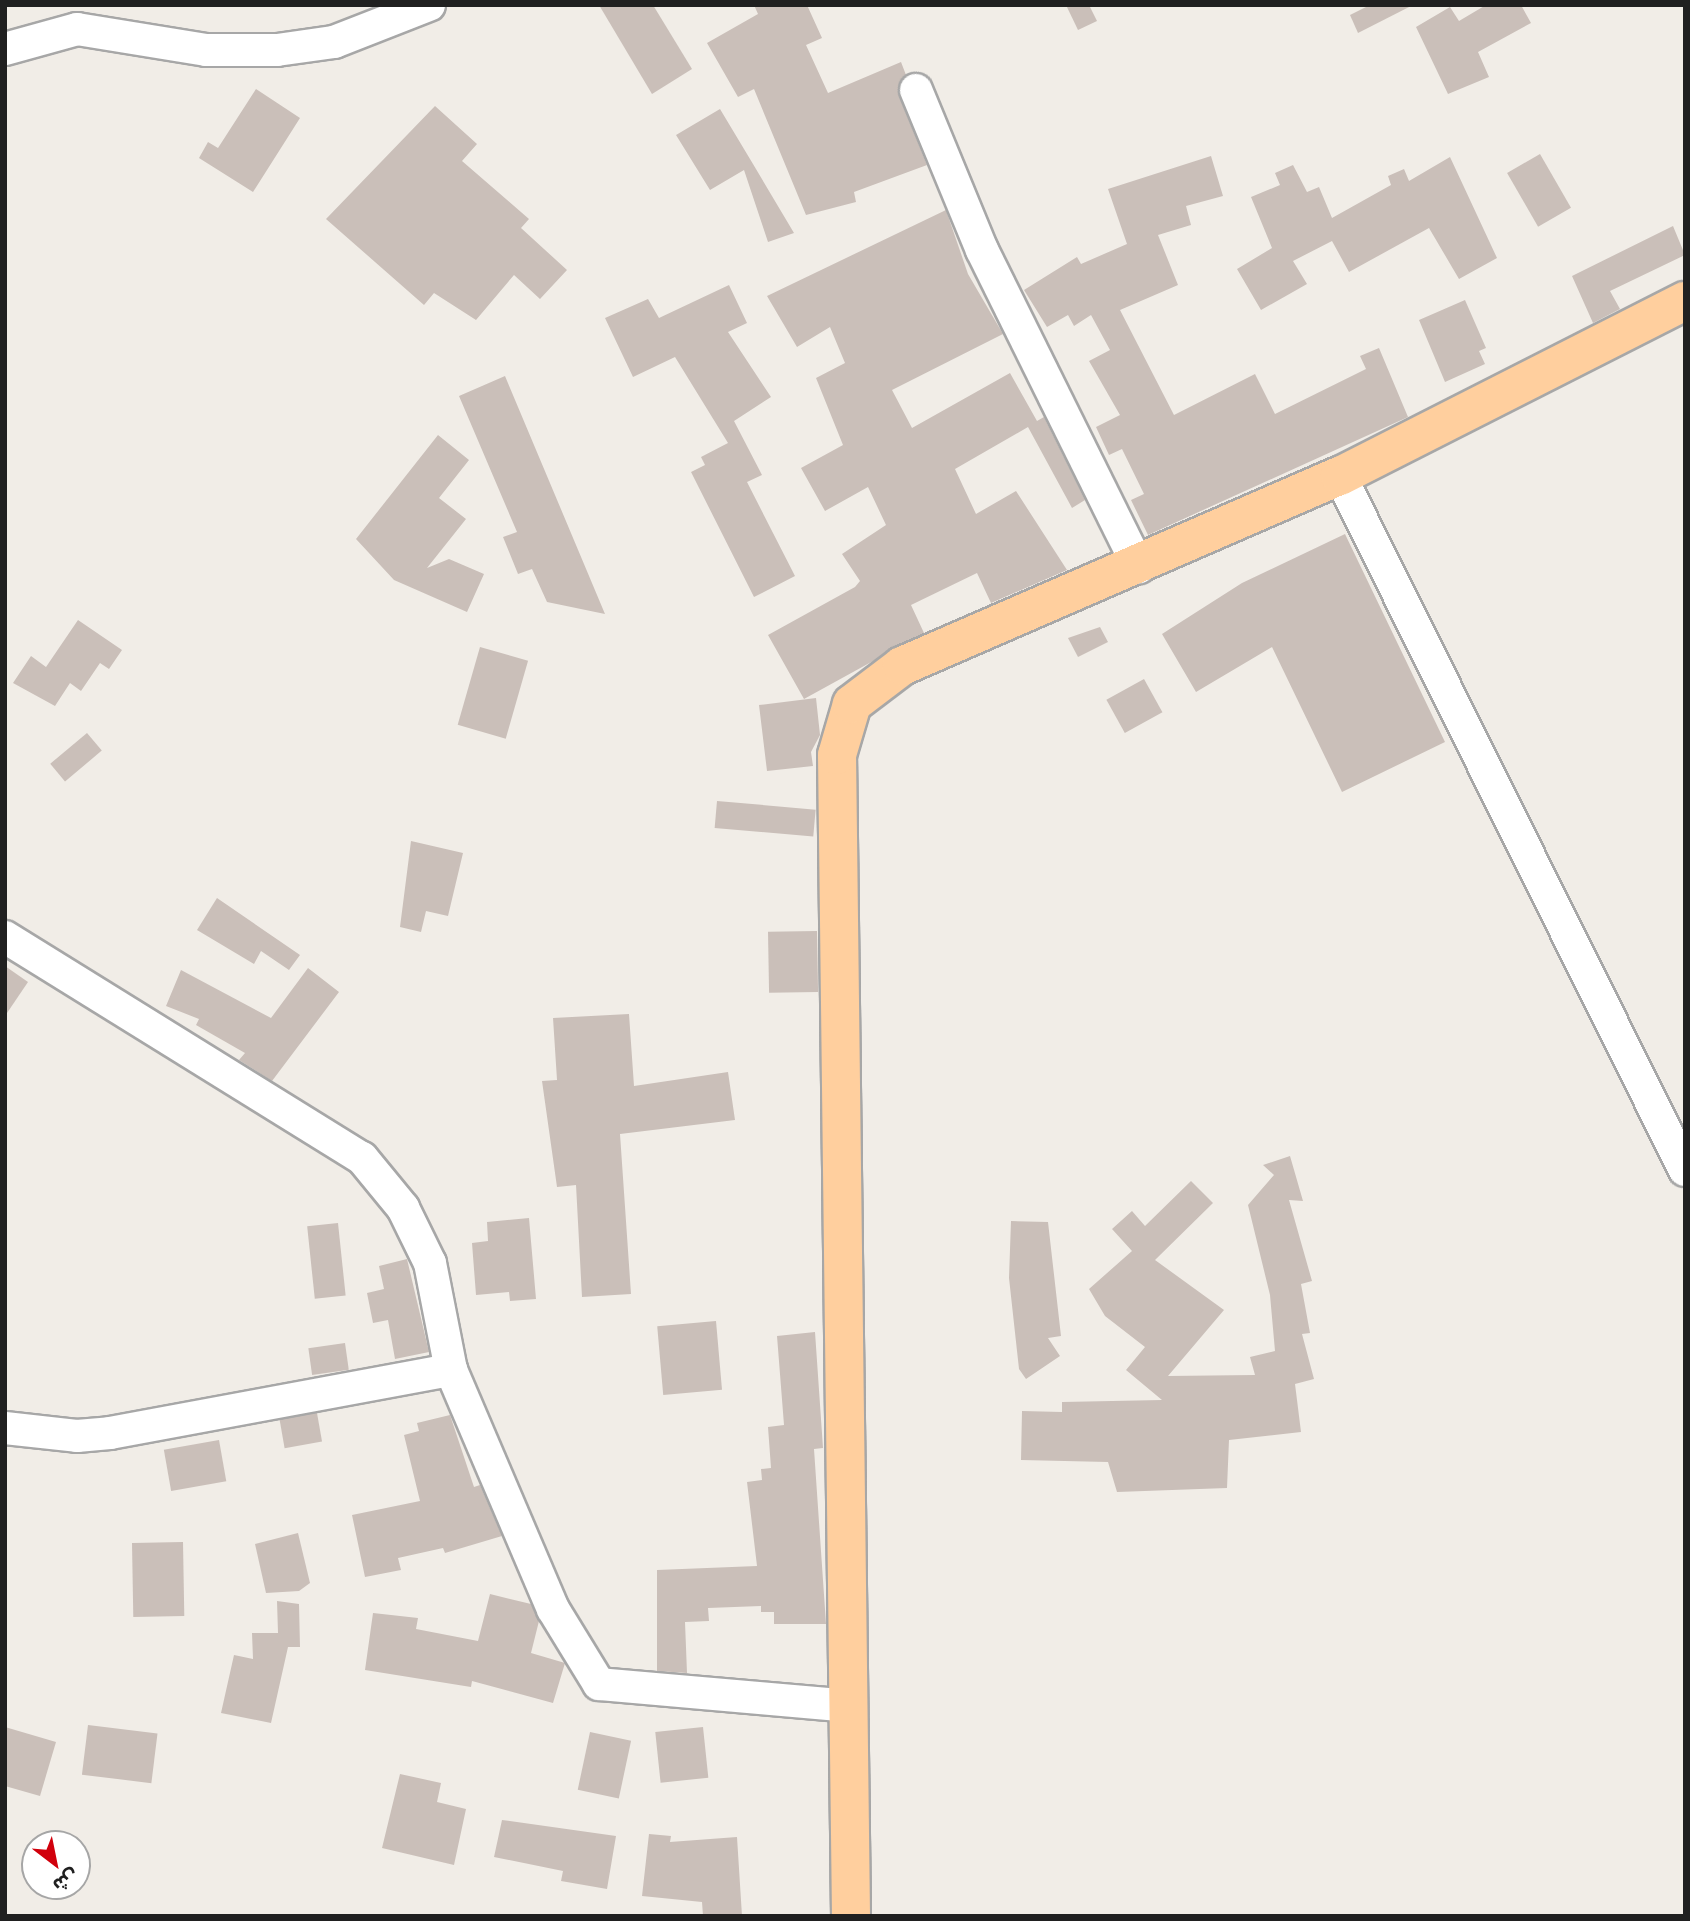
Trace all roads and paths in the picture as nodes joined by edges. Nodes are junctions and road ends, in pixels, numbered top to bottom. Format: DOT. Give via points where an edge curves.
graph roads {
  1 [pos="54,5"];
  2 [pos="429,5"];
  3 [pos="77,29"];
  4 [pos="5,49"];
  5 [pos="916,90"];
  6 [pos="1685,301"];
  7 [pos="1340,475"];
  8 [pos="1139,567"];
  9 [pos="5,937"];
  10 [pos="1685,1170"];
  11 [pos="451,1370"];
  12 [pos="5,1428"];
  13 [pos="849,1706"];
  14 [pos="851,1916"];
  1 -- 3 [label="street"];
  2 -- 3 [label="street" via="348,38 277,50 206,50"];
  3 -- 4 [label="street"];
  5 -- 8 [label="street" via="982,250"];
  6 -- 7 [label="main road"];
  7 -- 8 [label="main road"];
  7 -- 10 [label="street"];
  8 -- 13 [label="main road" via="902,666 852,704 837,755"];
  9 -- 11 [label="street" via="362,1158 403,1208 430,1263"];
  11 -- 12 [label="street" via="110,1433 77,1436"];
  11 -- 13 [label="street" via="552,1609 599,1684"];
  13 -- 14 [label="main road"];
}
